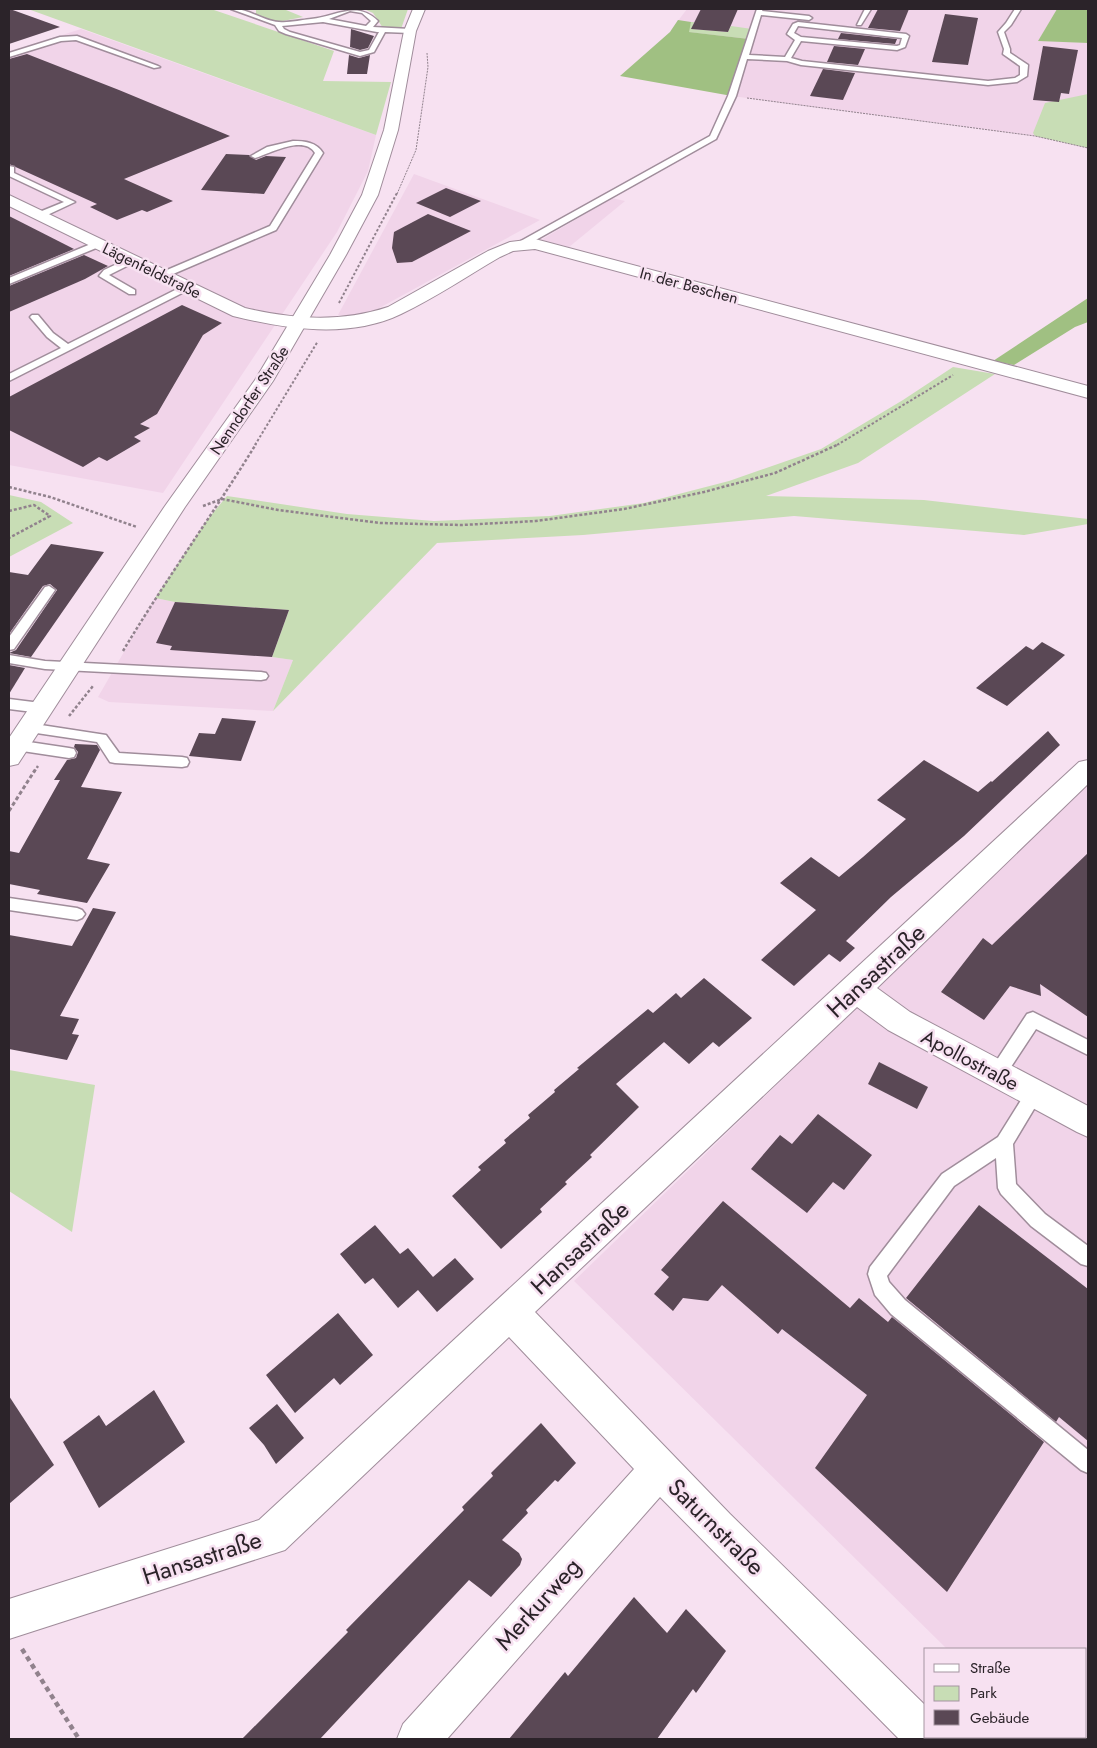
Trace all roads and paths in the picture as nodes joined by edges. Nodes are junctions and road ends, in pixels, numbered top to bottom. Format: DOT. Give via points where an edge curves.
graph roads {
  1 [pos="234,9"];
  2 [pos="419,9"];
  3 [pos="868,9"];
  4 [pos="1018,9"];
  5 [pos="759,11"];
  6 [pos="323,20"];
  7 [pos="278,24"];
  8 [pos="859,24"];
  9 [pos="368,28"];
  10 [pos="384,30"];
  11 [pos="410,31"];
  12 [pos="906,36"];
  13 [pos="799,39"];
  14 [pos="9,55"];
  15 [pos="743,57"];
  16 [pos="787,59"];
  17 [pos="156,67"];
  18 [pos="732,96"];
  19 [pos="1088,148"];
  20 [pos="255,156"];
  21 [pos="9,168"];
  22 [pos="9,200"];
  23 [pos="40,215"];
  24 [pos="98,244"];
  25 [pos="522,244"];
  26 [pos="132,260"];
  27 [pos="163,275"];
  28 [pos="9,281"];
  29 [pos="187,287"];
  30 [pos="132,292"];
  31 [pos="35,316"];
  32 [pos="300,322"];
  33 [pos="328,323"];
  34 [pos="68,348"];
  35 [pos="976,361"];
  36 [pos="9,364"];
  37 [pos="22,371"];
  38 [pos="9,378"];
  39 [pos="1088,392"];
  40 [pos="9,487"];
  41 [pos="222,499"];
  42 [pos="175,506"];
  43 [pos="9,511"];
  44 [pos="157,534"];
  45 [pos="9,538"];
  46 [pos="49,590"];
  47 [pos="9,646"];
  48 [pos="9,659"];
  49 [pos="68,666"];
  50 [pos="112,668"];
  51 [pos="260,676"];
  52 [pos="9,704"];
  53 [pos="41,708"];
  54 [pos="15,744"];
  55 [pos="68,753"];
  56 [pos="182,762"];
  57 [pos="1088,769"];
  58 [pos="9,904"];
  59 [pos="77,914"];
  60 [pos="856,989"];
  61 [pos="1088,1048"];
  62 [pos="997,1074"];
  63 [pos="1034,1094"];
  64 [pos="1088,1122"];
  65 [pos="1004,1143"];
  66 [pos="1088,1257"];
  67 [pos="511,1313"];
  68 [pos="1088,1463"];
  69 [pos="659,1470"];
  70 [pos="14,1631"];
  71 [pos="924,1734"];
  72 [pos="79,1739"];
  73 [pos="418,1739"];
  1 -- 7 [label="lane"];
  2 -- 11 [label="street, Nenndorfer Straße"];
  3 -- 8 [label="lane"];
  4 -- 16 [label="lane" via="1001,32 1006,54 1024,65 1023,76 1017,80 966,81"];
  5 -- 8 [label="lane"];
  5 -- 15 [label="lane"];
  6 -- 7 [label="lane"];
  6 -- 9 [label="lane"];
  6 -- 9 [label="lane" via="340,11 359,9 375,21"];
  7 -- 10 [label="lane" via="280,30 288,33 360,54 372,51"];
  8 -- 12 [label="lane" via="904,29 908,32"];
  9 -- 10 [label="lane"];
  10 -- 11 [label="lane"];
  11 -- 32 [label="street, Nenndorfer Straße" via="391,130 370,195"];
  12 -- 13 [label="lane" via="903,46 891,48"];
  12 -- 13 [label="lane" via="798,24 790,34"];
  13 -- 16 [label="lane"];
  14 -- 17 [label="lane" via="60,39 78,38"];
  15 -- 16 [label="lane"];
  15 -- 18 [label="lane"];
  18 -- 19 [label="path" via="1034,136"];
  18 -- 25 [label="lane" via="713,137"];
  20 -- 27 [label="lane" via="270,148 293,143 311,145 319,154 273,228"];
  21 -- 23 [label="lane" via="12,169 10,174 71,202"];
  22 -- 23 [label="street, Lägenfeldstraße"];
  23 -- 24 [label="street, Lägenfeldstraße"];
  24 -- 26 [label="street, Lägenfeldstraße"];
  24 -- 28 [label="lane"];
  25 -- 33 [label="street, In der Beschen" via="494,254 394,311 361,321"];
  25 -- 35 [label="street, In der Beschen" via="549,246"];
  26 -- 27 [label="street, Lägenfeldstraße"];
  26 -- 30 [label="lane" via="104,276"];
  27 -- 29 [label="street, Lägenfeldstraße"];
  29 -- 32 [label="street, Lägenfeldstraße" via="239,312"];
  29 -- 34 [label="lane"];
  31 -- 34 [label="lane" via="50,335"];
  32 -- 33 [label="street, In der Beschen"];
  32 -- 42 [label="street, Nenndorfer Straße" via="264,381"];
  33 -- 41 [label="path"];
  34 -- 37 [label="lane"];
  35 -- 39 [label="street, In der Beschen"];
  35 -- 41 [label="path" via="841,443 775,473 624,510 462,526 380,523"];
  36 -- 37 [label="lane"];
  37 -- 38 [label="lane"];
  40 -- 44 [label="path" via="50,497"];
  41 -- 42 [label="path" via="204,506"];
  41 -- 50 [label="path"];
  42 -- 44 [label="street, Nenndorfer Straße"];
  43 -- 45 [label="path" via="34,505 50,516"];
  44 -- 49 [label="street, Nenndorfer Straße"];
  46 -- 47 [label="lane"];
  48 -- 49 [label="lane"];
  49 -- 50 [label="lane"];
  49 -- 53 [label="street, Nenndorfer Straße"];
  50 -- 51 [label="lane"];
  52 -- 53 [label="lane"];
  53 -- 54 [label="street, Nenndorfer Straße"];
  54 -- 55 [label="lane"];
  54 -- 56 [label="lane" via="101,738 115,758"];
  57 -- 60 [label="street, Hansastraße"];
  58 -- 59 [label="lane"];
  60 -- 62 [label="street, Apollostraße" via="899,1022"];
  60 -- 67 [label="street, Hansastraße"];
  61 -- 62 [label="lane" via="1033,1019"];
  62 -- 63 [label="street, Apollostraße"];
  63 -- 64 [label="street, Apollostraße"];
  63 -- 65 [label="lane"];
  65 -- 66 [label="lane" via="1007,1188 1038,1220"];
  65 -- 68 [label="lane" via="948,1180 877,1274 882,1288 898,1307"];
  67 -- 69 [label="street, Saturnstraße"];
  67 -- 70 [label="street, Hansastraße" via="271,1536"];
  69 -- 71 [label="street, Saturnstraße"];
  69 -- 73 [label="street, Merkurweg"];
  70 -- 72 [label="path"];
}
